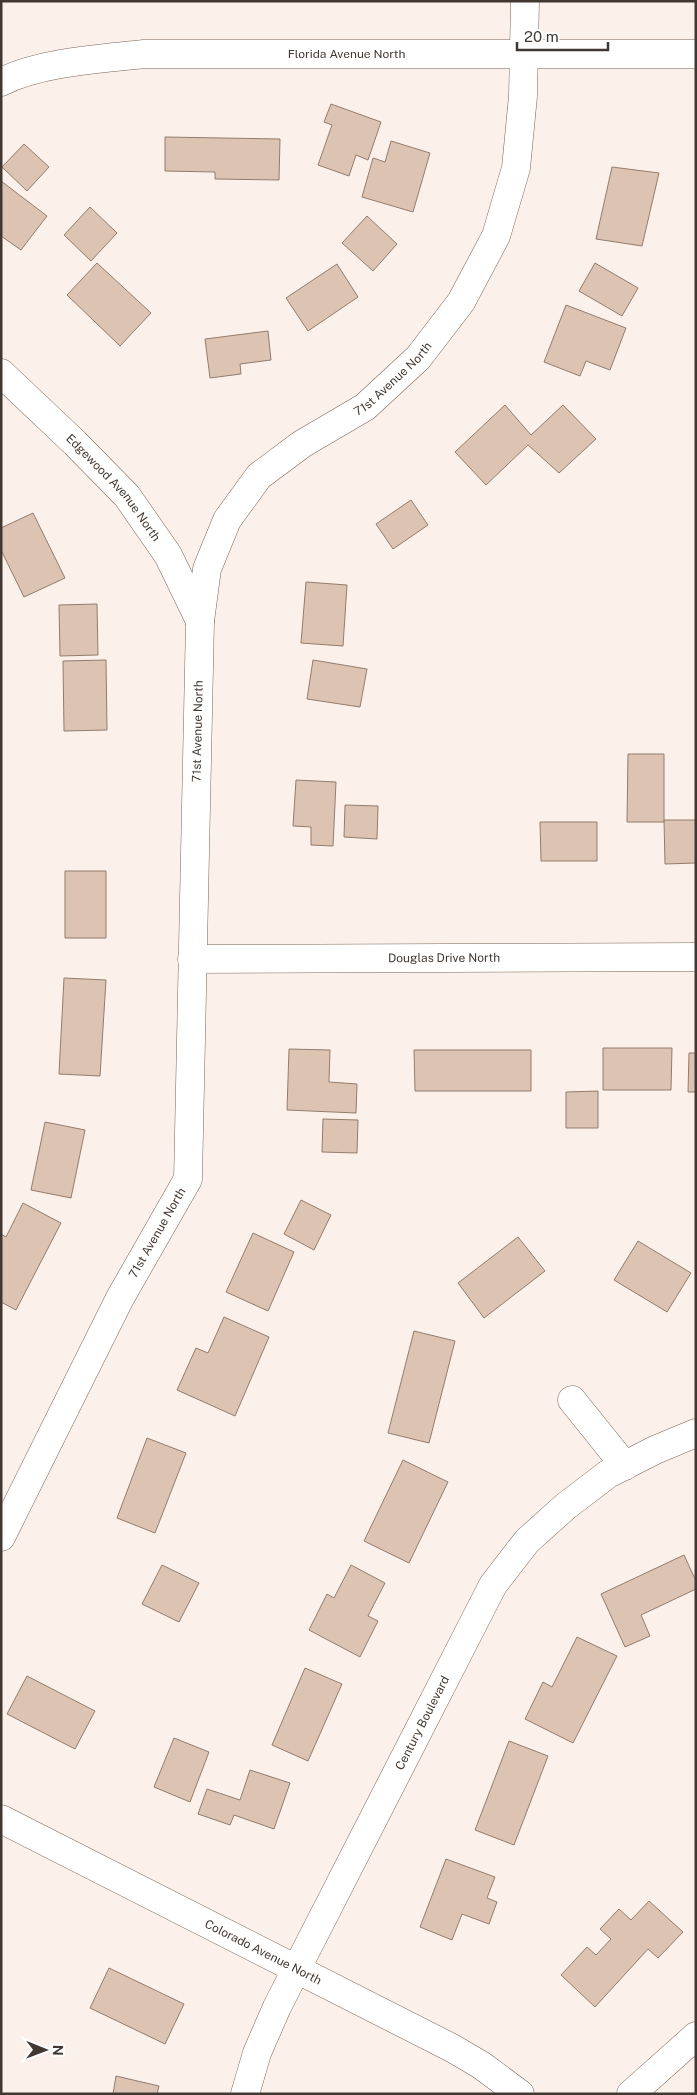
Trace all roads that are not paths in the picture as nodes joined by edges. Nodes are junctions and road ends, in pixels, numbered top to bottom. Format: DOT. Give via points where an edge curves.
graph roads {
  1 [pos="525,1"];
  2 [pos="696,54"];
  3 [pos="524,55"];
  4 [pos="1,82"];
  5 [pos="1,373"];
  6 [pos="200,621"];
  7 [pos="696,957"];
  8 [pos="192,959"];
  9 [pos="572,1400"];
  10 [pos="696,1432"];
  11 [pos="625,1466"];
  12 [pos="1,1537"];
  13 [pos="1,1819"];
  14 [pos="296,1969"];
  15 [pos="696,2036"];
  16 [pos="245,2094"];
  17 [pos="520,2094"];
  18 [pos="631,2094"];
  1 -- 3 [label="street, 71st Avenue North"];
  2 -- 3 [label="street, Florida Avenue North"];
  3 -- 4 [label="street, Florida Avenue North" via="144,54 76,61"];
  3 -- 6 [label="street, 71st Avenue North" via="524,96 516,168 496,236 462,302 418,358 365,407 302,444 259,476 227,520 207,569"];
  5 -- 6 [label="street, Edgewood Avenue North" via="127,496 168,555"];
  6 -- 8 [label="street, 71st Avenue North"];
  7 -- 8 [label="street, Douglas Drive North"];
  8 -- 12 [label="street, 71st Avenue North" via="188,1179 120,1298"];
  9 -- 11 [label="street"];
  10 -- 11 [label="street, Century Boulevard"];
  11 -- 14 [label="street, Century Boulevard" via="608,1474 527,1541 493,1585"];
  13 -- 14 [label="street, Colorado Avenue North"];
  14 -- 16 [label="street, Century Boulevard" via="256,2053"];
  14 -- 17 [label="street, Colorado Avenue North" via="452,2048"];
  15 -- 18 [label="street"];
}
